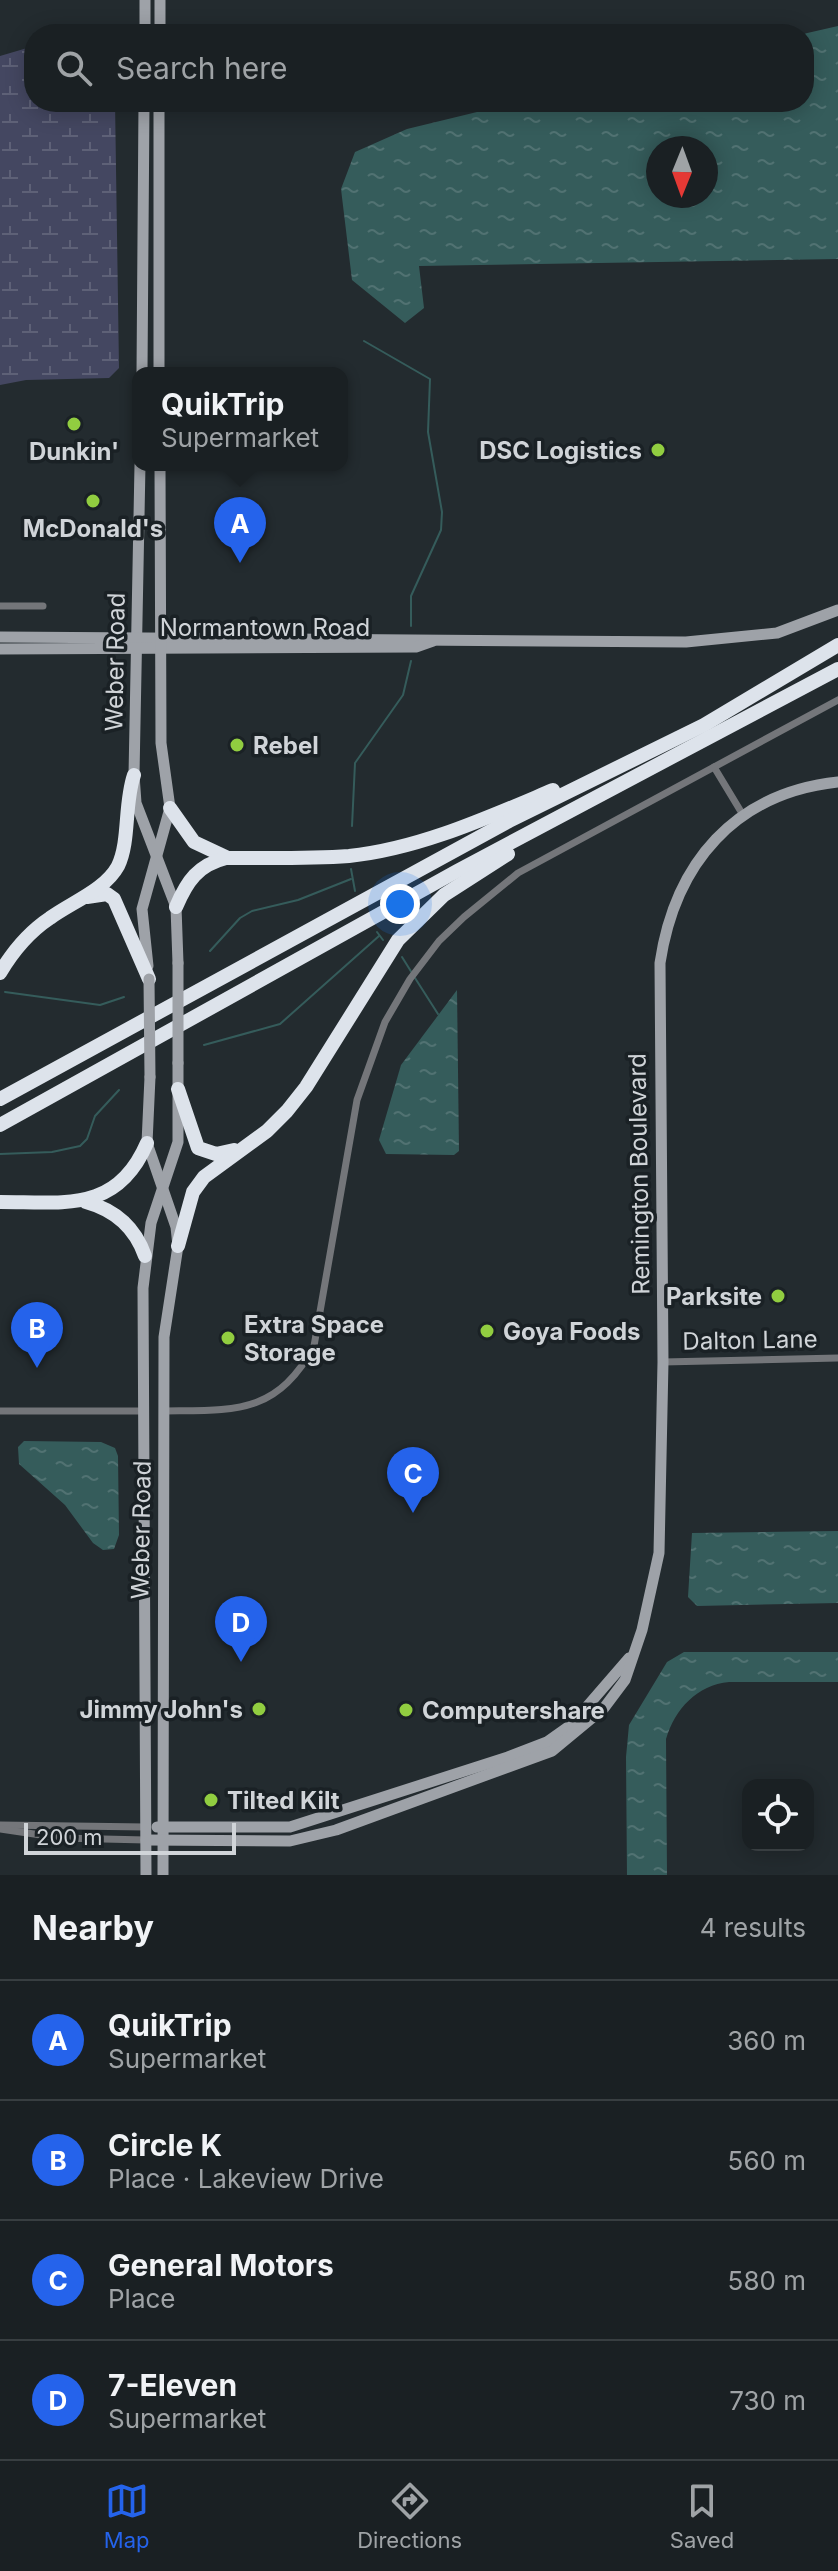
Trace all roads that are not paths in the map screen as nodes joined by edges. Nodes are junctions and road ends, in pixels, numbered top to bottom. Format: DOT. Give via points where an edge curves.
graph roads {
  1 [pos="145,0"];
  2 [pos="160,0"];
  3 [pos="145,24"];
  4 [pos="160,24"];
  5 [pos="144,112"];
  6 [pos="159,112"];
  7 [pos="142,367"];
  8 [pos="159,367"];
  9 [pos="140,471"];
  10 [pos="160,471"];
  11 [pos="0,606"];
  12 [pos="43,606"];
  13 [pos="838,610"];
  14 [pos="137,635"];
  15 [pos="162,636"];
  16 [pos="0,637"];
  17 [pos="434,641"];
  18 [pos="838,645"];
  19 [pos="0,649"];
  20 [pos="137,649"];
  21 [pos="162,649"];
  22 [pos="838,669"];
  23 [pos="838,700"];
  24 [pos="704,725"];
  25 [pos="714,767"];
  26 [pos="134,775"];
  27 [pos="838,782"];
  28 [pos="583,806"];
  29 [pos="170,808"];
  30 [pos="743,815"];
  31 [pos="157,855"];
  32 [pos="226,858"];
  33 [pos="78,899"];
  34 [pos="176,907"];
  35 [pos="0,973"];
  36 [pos="149,979"];
  37 [pos="178,1089"];
  38 [pos="0,1099"];
  39 [pos="0,1125"];
  40 [pos="147,1143"];
  41 [pos="249,1144"];
  42 [pos="163,1190"];
  43 [pos="82,1201"];
  44 [pos="0,1202"];
  45 [pos="178,1246"];
  46 [pos="145,1256"];
  47 [pos="838,1358"];
  48 [pos="663,1362"];
  49 [pos="0,1411"];
  50 [pos="143,1411"];
  51 [pos="165,1411"];
  52 [pos="630,1658"];
  53 [pos="0,1827"];
  54 [pos="146,1827"];
  55 [pos="163,1827"];
  56 [pos="146,1840"];
  57 [pos="163,1840"];
  58 [pos="146,1875"];
  59 [pos="163,1875"];
  1 -- 3 [label="main road"];
  2 -- 4 [label="main road"];
  5 -- 7 [label="main road"];
  6 -- 8 [label="main road"];
  9 -- 14 [label="main road, Weber Road"];
  10 -- 15 [label="main road, Weber Road"];
  11 -- 12 [label="street"];
  13 -- 17 [label="main road, Normantown Road" via="777,633 734,640"];
  14 -- 15 [label="main road, Normantown Road"];
  14 -- 16 [label="main road, Normantown Road"];
  14 -- 20 [label="main road, Weber Road"];
  15 -- 17 [label="main road, Normantown Road"];
  15 -- 21 [label="main road, Weber Road"];
  17 -- 21 [label="main road, Normantown Road" via="416,647"];
  18 -- 24 [label="highway"];
  19 -- 20 [label="main road, Normantown Road"];
  20 -- 21 [label="main road, Normantown Road"];
  20 -- 26 [label="main road, Weber Road"];
  21 -- 29 [label="main road, Weber Road" via="161,743"];
  22 -- 28 [label="highway"];
  23 -- 25 [label="street"];
  24 -- 32 [label="highway" via="486,819 402,845 351,856"];
  24 -- 38 [label="highway" via="509,821"];
  25 -- 30 [label="street"];
  25 -- 51 [label="street" via="518,873 439,941 385,1022 366,1069 314,1346 301,1370 277,1395 245,1409"];
  26 -- 31 [label="main road, Weber Road" via="136,803"];
  26 -- 33 [label="highway" via="120,860 109,878"];
  27 -- 30 [label="main road, Remington Boulevard" via="783,794"];
  28 -- 39 [label="highway"];
  28 -- 41 [label="highway" via="444,895 419,917 369,983 306,1087"];
  29 -- 31 [label="main road, Weber Road"];
  29 -- 32 [label="highway" via="194,842"];
  30 -- 48 [label="main road, Remington Boulevard" via="691,868 665,929 660,963"];
  31 -- 34 [label="main road, Weber Road"];
  31 -- 36 [label="main road, Weber Road" via="142,909"];
  32 -- 34 [label="highway" via="199,868"];
  33 -- 35 [label="highway" via="32,932"];
  33 -- 36 [label="highway" via="99,894 114,899"];
  34 -- 37 [label="main road, Weber Road, bridge"];
  36 -- 40 [label="main road, Weber Road, bridge"];
  37 -- 41 [label="highway" via="198,1148 216,1154"];
  37 -- 42 [label="main road, Weber Road" via="178,1142"];
  40 -- 42 [label="main road, Weber Road"];
  40 -- 43 [label="highway" via="138,1164 114,1189"];
  41 -- 45 [label="highway" via="204,1177 193,1192"];
  42 -- 45 [label="main road, Weber Road"];
  42 -- 46 [label="main road, Weber Road"];
  43 -- 44 [label="highway"];
  43 -- 46 [label="highway" via="113,1211"];
  45 -- 51 [label="main road, Weber Road" via="164,1337"];
  46 -- 50 [label="main road, Weber Road"];
  47 -- 48 [label="street, Dalton Lane"];
  48 -- 52 [label="main road, Remington Boulevard" via="659,1553 642,1630"];
  49 -- 50 [label="street"];
  50 -- 54 [label="main road, Weber Road"];
  51 -- 55 [label="main road, Weber Road"];
  52 -- 55 [label="main road, Remington Boulevard" via="571,1725 547,1742 508,1757 290,1827"];
  52 -- 57 [label="main road, Remington Boulevard" via="625,1680 587,1725 552,1751 513,1767 336,1830 290,1841"];
  53 -- 54 [label="street"];
  53 -- 56 [label="street" via="61,1838"];
  54 -- 55 [label="main road, Remington Boulevard"];
  54 -- 56 [label="main road, Weber Road"];
  55 -- 57 [label="main road, Weber Road"];
  56 -- 57 [label="main road, Remington Boulevard"];
  56 -- 58 [label="main road, Weber Road"];
  57 -- 59 [label="main road, Weber Road"];
}
